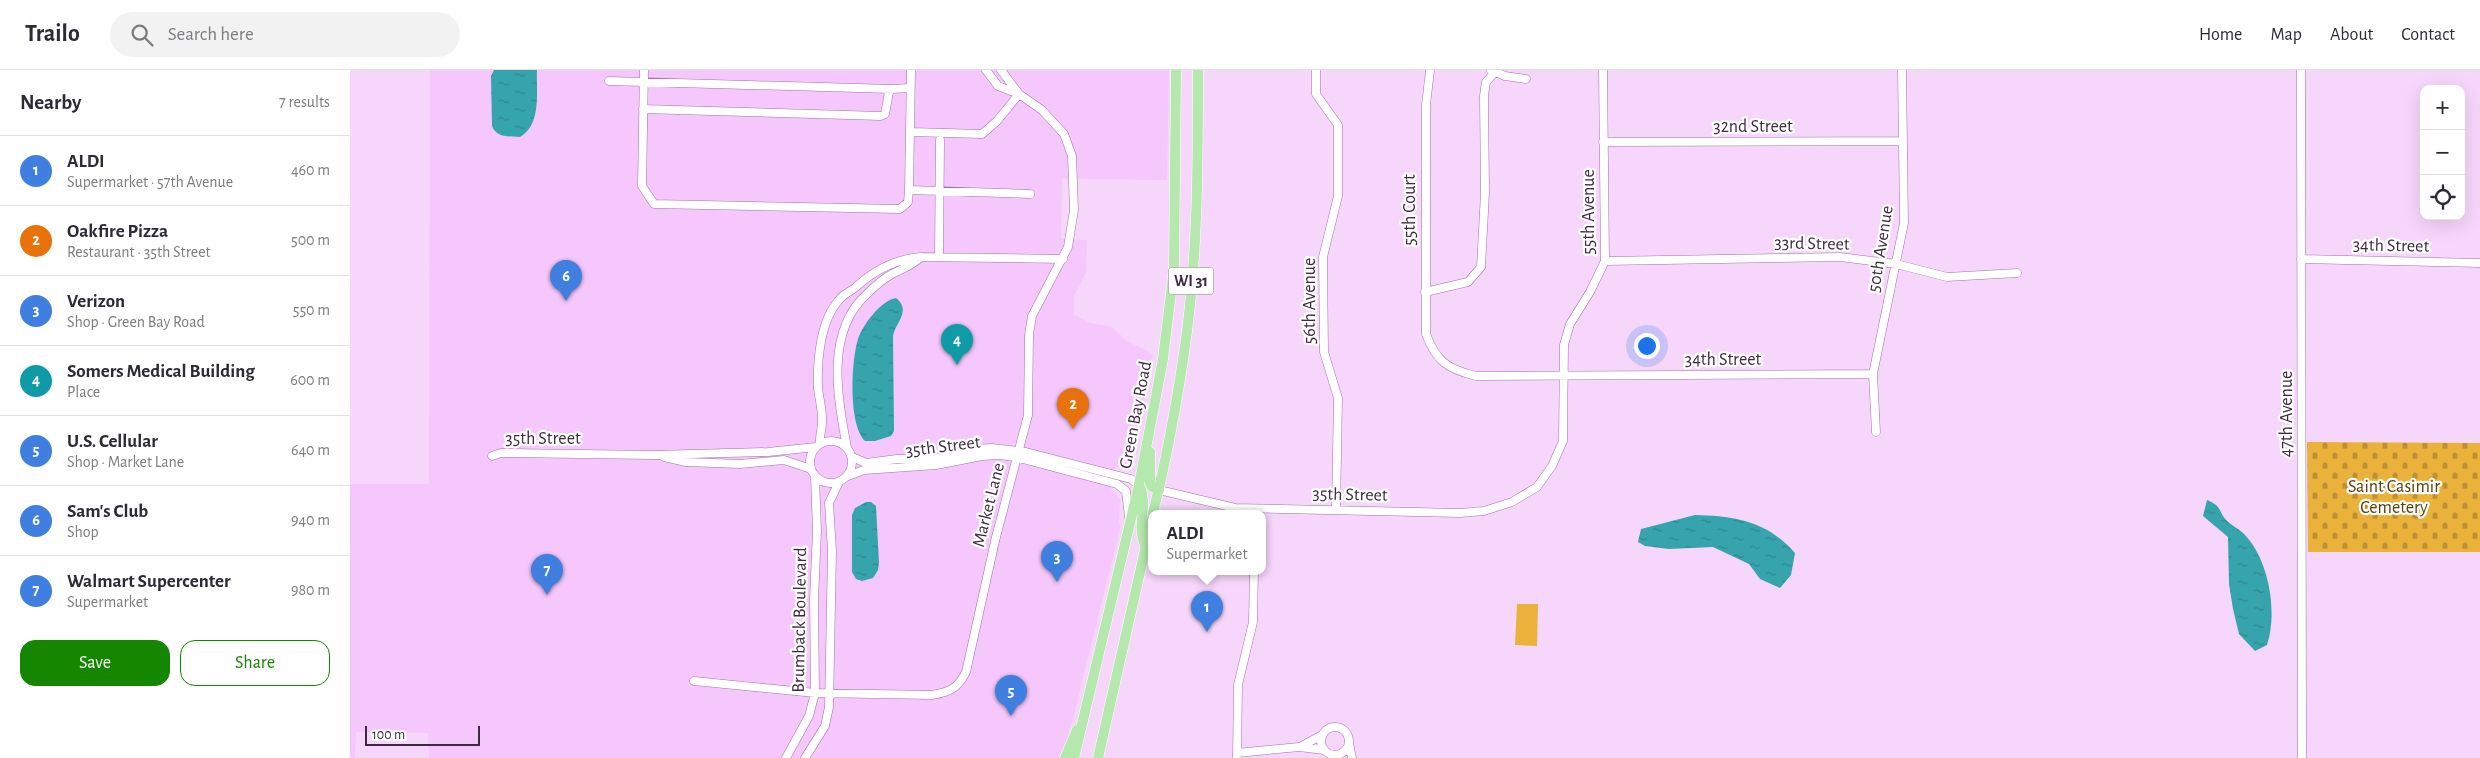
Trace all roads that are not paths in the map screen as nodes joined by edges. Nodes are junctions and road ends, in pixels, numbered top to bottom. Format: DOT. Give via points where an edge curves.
graph roads {
  1 [pos="644,70"];
  2 [pos="911,70"];
  3 [pos="986,70"];
  4 [pos="1001,70"];
  5 [pos="1176,70"];
  6 [pos="1198,70"];
  7 [pos="1316,70"];
  8 [pos="1430,70"];
  9 [pos="1602,70"];
  10 [pos="1902,70"];
  11 [pos="2301,70"];
  12 [pos="1493,71"];
  13 [pos="1526,79"];
  14 [pos="609,82"];
  15 [pos="644,82"];
  16 [pos="910,88"];
  17 [pos="892,89"];
  18 [pos="1019,94"];
  19 [pos="643,109"];
  20 [pos="911,132"];
  21 [pos="940,140"];
  22 [pos="1904,141"];
  23 [pos="1603,142"];
  24 [pos="909,190"];
  25 [pos="939,190"];
  26 [pos="1030,194"];
  27 [pos="921,257"];
  28 [pos="938,257"];
  29 [pos="1063,259"];
  30 [pos="2301,259"];
  31 [pos="1605,261"];
  32 [pos="2480,263"];
  33 [pos="1896,264"];
  34 [pos="2017,273"];
  35 [pos="1425,292"];
  36 [pos="1432,349"];
  37 [pos="1874,374"];
  38 [pos="1564,376"];
  39 [pos="1876,432"];
  40 [pos="1148,442"];
  41 [pos="818,445"];
  42 [pos="847,447"];
  43 [pos="1018,454"];
  44 [pos="492,456"];
  45 [pos="654,456"];
  46 [pos="852,457"];
  47 [pos="813,472"];
  48 [pos="848,476"];
  49 [pos="839,482"];
  50 [pos="1139,485"];
  51 [pos="1537,487"];
  52 [pos="1159,490"];
  53 [pos="1336,509"];
  54 [pos="1154,510"];
  55 [pos="1248,510"];
  56 [pos="1266,511"];
  57 [pos="1129,521"];
  58 [pos="1148,537"];
  59 [pos="1146,546"];
  60 [pos="1254,575"];
  61 [pos="694,681"];
  62 [pos="815,693"];
  63 [pos="830,693"];
  64 [pos="1083,720"];
  65 [pos="1322,735"];
  66 [pos="1349,743"];
  67 [pos="1299,747"];
  68 [pos="1329,754"];
  69 [pos="1237,756"];
  70 [pos="786,758"];
  71 [pos="805,758"];
  72 [pos="1066,758"];
  73 [pos="1074,758"];
  74 [pos="1098,758"];
  75 [pos="1352,758"];
  76 [pos="2302,758"];
  1 -- 15 [label="street"];
  2 -- 16 [label="street"];
  3 -- 18 [label="street, Market Lane" via="998,86"];
  4 -- 18 [label="street, Market Lane"];
  5 -- 40 [label="main road, Green Bay Road / WI 31" via="1174,268 1163,359"];
  6 -- 52 [label="main road, Green Bay Road / WI 31" via="1194,245 1184,352"];
  7 -- 53 [label="street, 56th Avenue" via="1316,94 1338,125 1338,196 1323,257 1324,352 1338,398"];
  8 -- 35 [label="street, 55th Court" via="1426,105"];
  9 -- 23 [label="street, 55th Avenue"];
  10 -- 22 [label="street, 50th Avenue"];
  11 -- 30 [label="street, 47th Avenue"];
  12 -- 13 [label="street"];
  12 -- 35 [label="street" via="1486,82 1484,96 1481,267 1468,282"];
  14 -- 15 [label="street"];
  15 -- 17 [label="street"];
  15 -- 19 [label="street"];
  16 -- 17 [label="street"];
  16 -- 20 [label="street"];
  17 -- 19 [label="street" via="886,114 881,116"];
  18 -- 20 [label="street" via="982,134"];
  18 -- 29 [label="street, Market Lane" via="1042,110 1064,134 1072,156 1072,233"];
  19 -- 24 [label="street" via="642,186 654,204 900,208 908,202"];
  20 -- 24 [label="street"];
  21 -- 25 [label="street"];
  22 -- 23 [label="street, 32nd Street"];
  22 -- 33 [label="street, 50th Avenue" via="1904,223"];
  23 -- 31 [label="street, 55th Avenue"];
  24 -- 25 [label="street"];
  25 -- 26 [label="street"];
  25 -- 28 [label="street"];
  27 -- 28 [label="street"];
  27 -- 41 [label="street" via="903,259 870,274 839,299 828,319 819,363 818,387 823,420"];
  27 -- 42 [label="street" via="865,295 852,309 845,325 838,387"];
  28 -- 29 [label="street"];
  29 -- 43 [label="street, Market Lane" via="1032,316 1028,415"];
  30 -- 32 [label="street, 34th Street"];
  30 -- 76 [label="street, 47th Avenue"];
  31 -- 33 [label="street, 33rd Street" via="1840,257"];
  31 -- 38 [label="street, 55th Avenue" via="1570,324 1564,345"];
  33 -- 34 [label="street, 33rd Street" via="1947,277"];
  33 -- 37 [label="street, 50th Avenue"];
  35 -- 36 [label="street, 55th Court" via="1426,334"];
  36 -- 38 [label="street, 34th Street" via="1446,365 1476,376"];
  37 -- 38 [label="street, 34th Street"];
  37 -- 39 [label="street, 50th Avenue"];
  38 -- 51 [label="street, 55th Avenue" via="1563,441 1552,466"];
  40 -- 50 [label="main road, Green Bay Road / WI 31"];
  40 -- 52 [label="main road" via="1150,483"];
  41 -- 42 [label="street" via="834,441"];
  41 -- 45 [label="street, 35th Street" via="768,452"];
  41 -- 47 [label="street" via="810,457"];
  42 -- 46 [label="street"];
  43 -- 46 [label="street, 35th Street" via="992,448 934,459 866,463"];
  43 -- 48 [label="street, 35th Street" via="864,470"];
  43 -- 50 [label="street, 35th Street" via="1131,479"];
  43 -- 57 [label="street, 35th Street" via="1117,484 1126,491"];
  43 -- 63 [label="street, Market Lane" via="966,672 960,684 948,692 932,695"];
  44 -- 45 [label="street, 35th Street" via="501,453"];
  45 -- 47 [label="street, 35th Street" via="686,462 740,464 784,460"];
  46 -- 48 [label="street"];
  47 -- 49 [label="street" via="826,483"];
  47 -- 62 [label="street, Brumback Boulevard" via="817,500"];
  48 -- 49 [label="street"];
  49 -- 63 [label="street, Brumback Boulevard" via="829,503 832,551"];
  50 -- 57 [label="main road, Green Bay Road / WI 31"];
  50 -- 59 [label="main road" via="1144,498 1141,530"];
  51 -- 53 [label="street, 35th Street" via="1512,502 1484,511"];
  52 -- 54 [label="main road, Green Bay Road / WI 31"];
  52 -- 55 [label="street, 35th Street"];
  53 -- 56 [label="street, 35th Street"];
  57 -- 64 [label="main road, Green Bay Road / WI 31"];
  58 -- 59 [label="main road"];
  59 -- 74 [label="main road"];
  60 -- 69 [label="street" via="1253,622 1238,685"];
  61 -- 62 [label="street, Market Lane"];
  62 -- 63 [label="street, Market Lane"];
  62 -- 70 [label="street, Brumback Boulevard" via="809,716"];
  63 -- 71 [label="street, Brumback Boulevard" via="825,726"];
  64 -- 72 [label="main road" via="1070,742"];
  64 -- 73 [label="main road, Green Bay Road / WI 31"];
  65 -- 66 [label="street" via="1328,728 1337,727 1345,731"];
  65 -- 67 [label="street"];
  65 -- 68 [label="street" via="1320,743"];
  66 -- 68 [label="street" via="1342,753"];
  66 -- 75 [label="street"];
  67 -- 68 [label="street"];
  67 -- 69 [label="street"];
}
